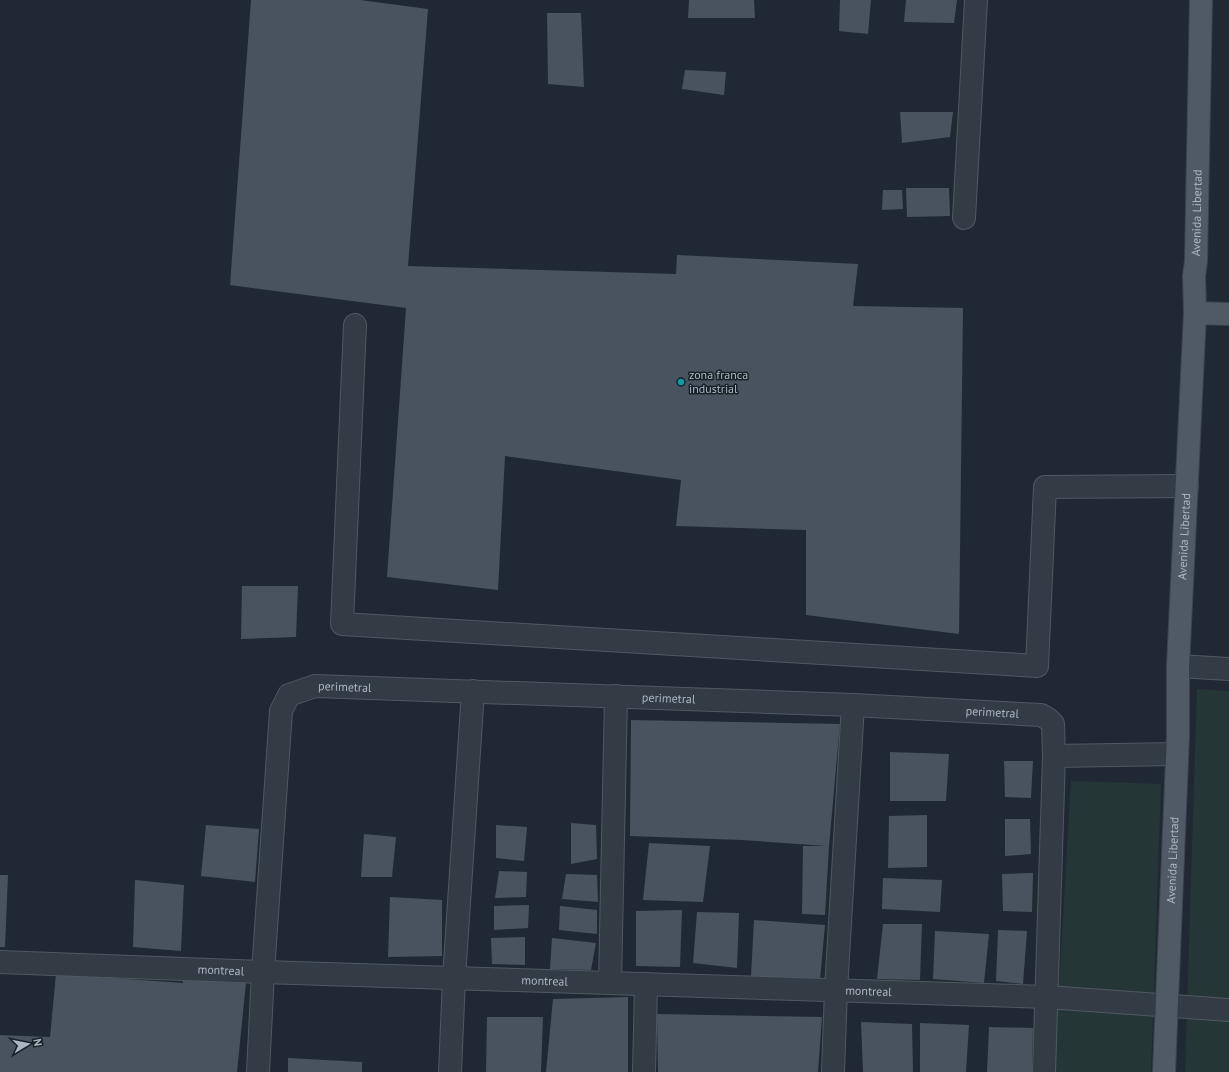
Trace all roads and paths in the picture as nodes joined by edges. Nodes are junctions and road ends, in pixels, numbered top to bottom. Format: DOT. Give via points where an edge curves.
graph roads {
  1 [pos="976,0"];
  2 [pos="1201,0"];
  3 [pos="964,218"];
  4 [pos="1195,313"];
  5 [pos="1229,314"];
  6 [pos="355,325"];
  7 [pos="1186,486"];
  8 [pos="1178,666"];
  9 [pos="1229,669"];
  10 [pos="473,691"];
  11 [pos="616,696"];
  12 [pos="853,705"];
  13 [pos="1177,754"];
  14 [pos="1054,756"];
  15 [pos="0,962"];
  16 [pos="263,972"];
  17 [pos="454,978"];
  18 [pos="610,983"];
  19 [pos="646,984"];
  20 [pos="836,990"];
  21 [pos="1047,997"];
  22 [pos="1167,1006"];
  23 [pos="1229,1010"];
  24 [pos="258,1072"];
  25 [pos="450,1072"];
  26 [pos="644,1072"];
  27 [pos="833,1072"];
  28 [pos="1044,1072"];
  29 [pos="1164,1072"];
  1 -- 3 [label="street"];
  2 -- 4 [label="main road, Avenida Libertad"];
  4 -- 5 [label="main road"];
  4 -- 7 [label="main road, Avenida Libertad"];
  6 -- 7 [label="street" via="342,624 1037,666 1045,487"];
  7 -- 8 [label="main road, Avenida Libertad"];
  8 -- 9 [label="street"];
  8 -- 13 [label="main road, Avenida Libertad"];
  10 -- 11 [label="street, perimetral"];
  10 -- 16 [label="street, perimetral" via="315,686 289,695 281,711"];
  10 -- 17 [label="street"];
  11 -- 12 [label="street, perimetral"];
  11 -- 18 [label="street"];
  12 -- 14 [label="street, perimetral" via="1041,715 1052,724"];
  12 -- 20 [label="street"];
  13 -- 14 [label="street"];
  13 -- 22 [label="main road, Avenida Libertad"];
  14 -- 21 [label="street"];
  15 -- 16 [label="street, montreal"];
  16 -- 17 [label="street, montreal"];
  16 -- 24 [label="street"];
  17 -- 18 [label="street, montreal"];
  17 -- 25 [label="street"];
  18 -- 19 [label="street, montreal"];
  19 -- 20 [label="street, montreal"];
  19 -- 26 [label="street"];
  20 -- 21 [label="street, montreal"];
  20 -- 27 [label="street"];
  21 -- 22 [label="street, montreal"];
  21 -- 28 [label="street"];
  22 -- 23 [label="street, montreal"];
  22 -- 29 [label="main road, Avenida Libertad"];
}
